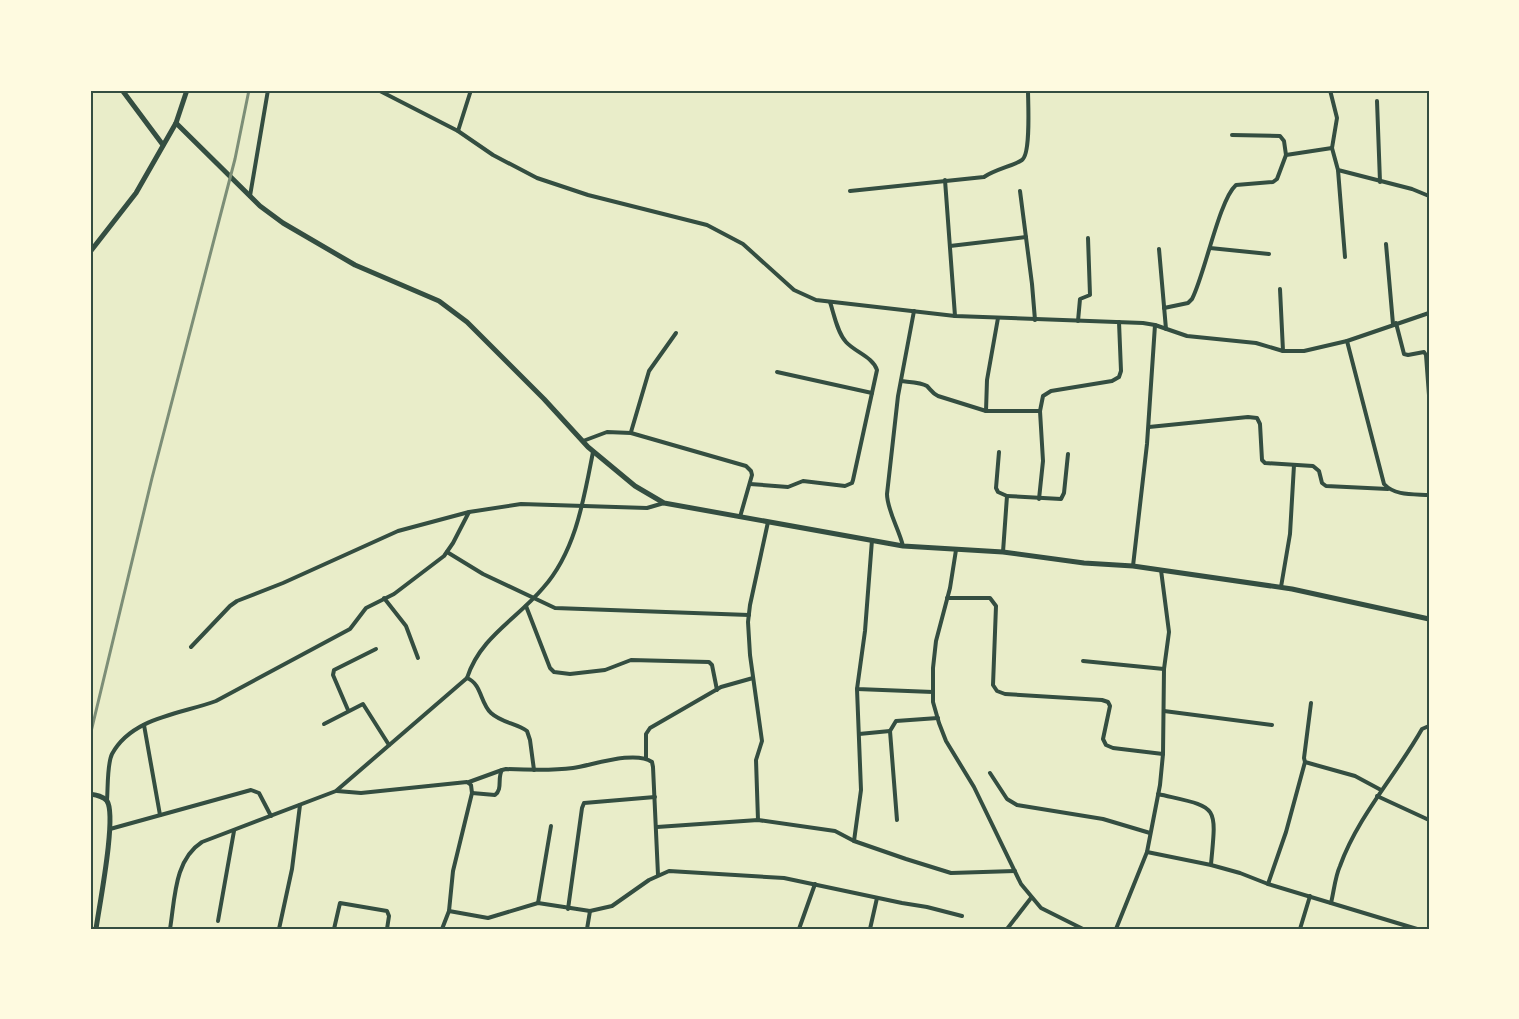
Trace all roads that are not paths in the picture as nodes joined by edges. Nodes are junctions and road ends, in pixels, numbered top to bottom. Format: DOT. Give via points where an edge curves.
graph roads {
  1 [pos="122,90"];
  2 [pos="187,90"];
  3 [pos="268,90"];
  4 [pos="378,90"];
  5 [pos="471,90"];
  6 [pos="1028,90"];
  7 [pos="1330,90"];
  8 [pos="1377,100"];
  9 [pos="176,123"];
  10 [pos="458,131"];
  11 [pos="1232,135"];
  12 [pos="163,145"];
  13 [pos="1332,148"];
  14 [pos="1286,155"];
  15 [pos="1338,170"];
  16 [pos="945,180"];
  17 [pos="1380,182"];
  18 [pos="850,191"];
  19 [pos="1020,191"];
  20 [pos="250,196"];
  21 [pos="1429,196"];
  22 [pos="1026,237"];
  23 [pos="1088,238"];
  24 [pos="1386,244"];
  25 [pos="950,246"];
  26 [pos="1210,248"];
  27 [pos="1159,249"];
  28 [pos="90,252"];
  29 [pos="1269,254"];
  30 [pos="1345,257"];
  31 [pos="1280,289"];
  32 [pos="830,302"];
  33 [pos="1164,308"];
  34 [pos="914,311"];
  35 [pos="1429,313"];
  36 [pos="956,316"];
  37 [pos="998,318"];
  38 [pos="1035,320"];
  39 [pos="1078,321"];
  40 [pos="1119,322"];
  41 [pos="1394,324"];
  42 [pos="1155,325"];
  43 [pos="1166,329"];
  44 [pos="676,333"];
  45 [pos="1347,340"];
  46 [pos="1283,351"];
  47 [pos="777,372"];
  48 [pos="901,381"];
  49 [pos="872,393"];
  50 [pos="1429,395"];
  51 [pos="986,411"];
  52 [pos="1041,411"];
  53 [pos="1149,427"];
  54 [pos="631,433"];
  55 [pos="582,441"];
  56 [pos="593,452"];
  57 [pos="999,452"];
  58 [pos="1068,454"];
  59 [pos="1294,465"];
  60 [pos="750,484"];
  61 [pos="1388,489"];
  62 [pos="1429,495"];
  63 [pos="1007,496"];
  64 [pos="1039,499"];
  65 [pos="664,503"];
  66 [pos="582,507"];
  67 [pos="469,512"];
  68 [pos="740,517"];
  69 [pos="768,522"];
  70 [pos="872,540"];
  71 [pos="903,546"];
  72 [pos="956,550"];
  73 [pos="447,552"];
  74 [pos="1003,552"];
  75 [pos="1133,566"];
  76 [pos="1161,570"];
  77 [pos="1281,587"];
  78 [pos="384,598"];
  79 [pos="947,598"];
  80 [pos="533,599"];
  81 [pos="526,606"];
  82 [pos="749,615"];
  83 [pos="1429,619"];
  84 [pos="191,647"];
  85 [pos="376,649"];
  86 [pos="418,658"];
  87 [pos="1083,661"];
  88 [pos="1164,669"];
  89 [pos="467,678"];
  90 [pos="753,678"];
  91 [pos="857,689"];
  92 [pos="717,690"];
  93 [pos="933,692"];
  94 [pos="1311,703"];
  95 [pos="348,710"];
  96 [pos="1164,711"];
  97 [pos="938,718"];
  98 [pos="144,724"];
  99 [pos="324,724"];
  100 [pos="1272,725"];
  101 [pos="1429,726"];
  102 [pos="890,731"];
  103 [pos="859,734"];
  104 [pos="389,746"];
  105 [pos="1163,754"];
  106 [pos="646,758"];
  107 [pos="1305,762"];
  108 [pos="502,770"];
  109 [pos="534,770"];
  110 [pos="990,773"];
  111 [pos="469,782"];
  112 [pos="1381,790"];
  113 [pos="336,791"];
  114 [pos="472,793"];
  115 [pos="90,794"];
  116 [pos="1158,794"];
  117 [pos="1377,796"];
  118 [pos="655,797"];
  119 [pos="107,801"];
  120 [pos="300,805"];
  121 [pos="160,815"];
  122 [pos="271,816"];
  123 [pos="758,820"];
  124 [pos="897,820"];
  125 [pos="1429,820"];
  126 [pos="551,826"];
  127 [pos="657,828"];
  128 [pos="110,829"];
  129 [pos="234,830"];
  130 [pos="1150,833"];
  131 [pos="854,841"];
  132 [pos="1147,852"];
  133 [pos="1211,865"];
  134 [pos="1015,871"];
  135 [pos="658,875"];
  136 [pos="815,884"];
  137 [pos="1268,884"];
  138 [pos="1310,896"];
  139 [pos="877,898"];
  140 [pos="1031,898"];
  141 [pos="538,903"];
  142 [pos="1331,903"];
  143 [pos="568,909"];
  144 [pos="449,911"];
  145 [pos="590,911"];
  146 [pos="962,916"];
  147 [pos="218,921"];
  148 [pos="96,929"];
  149 [pos="170,929"];
  150 [pos="279,929"];
  151 [pos="334,929"];
  152 [pos="387,929"];
  153 [pos="442,929"];
  154 [pos="587,929"];
  155 [pos="799,929"];
  156 [pos="870,929"];
  157 [pos="1007,929"];
  158 [pos="1083,929"];
  159 [pos="1116,929"];
  160 [pos="1300,929"];
  161 [pos="1417,929"];
  1 -- 12 [label="street"];
  2 -- 9 [label="street"];
  3 -- 20 [label="street"];
  4 -- 10 [label="street"];
  5 -- 10 [label="street"];
  6 -- 16 [label="street" via="1024,158 984,177"];
  7 -- 13 [label="street" via="1337,118"];
  8 -- 17 [label="street"];
  9 -- 12 [label="street"];
  9 -- 20 [label="street"];
  10 -- 32 [label="street" via="537,178 707,225 743,244 794,291"];
  11 -- 14 [label="street" via="1280,136"];
  12 -- 28 [label="street" via="136,193"];
  13 -- 14 [label="street"];
  13 -- 15 [label="street"];
  14 -- 26 [label="street" via="1273,182 1233,188"];
  15 -- 17 [label="street"];
  15 -- 30 [label="street"];
  16 -- 18 [label="street"];
  16 -- 25 [label="street"];
  17 -- 21 [label="street"];
  19 -- 22 [label="street"];
  20 -- 55 [label="street" via="283,223 355,265 439,301 467,322"];
  22 -- 25 [label="street"];
  22 -- 38 [label="street"];
  23 -- 39 [label="street" via="1090,295 1080,299"];
  24 -- 41 [label="street"];
  25 -- 36 [label="street"];
  26 -- 29 [label="street"];
  26 -- 33 [label="street" via="1192,299"];
  27 -- 33 [label="street"];
  31 -- 46 [label="street"];
  32 -- 34 [label="street"];
  32 -- 49 [label="street" via="846,342 876,366"];
  33 -- 43 [label="street"];
  34 -- 36 [label="street"];
  34 -- 48 [label="street"];
  35 -- 41 [label="street"];
  36 -- 37 [label="street"];
  37 -- 38 [label="street"];
  37 -- 51 [label="street"];
  38 -- 39 [label="street"];
  39 -- 40 [label="street"];
  40 -- 42 [label="street"];
  40 -- 52 [label="street" via="1119,377 1046,393"];
  41 -- 45 [label="street"];
  41 -- 50 [label="street" via="1404,354 1426,355"];
  42 -- 43 [label="street"];
  42 -- 53 [label="street"];
  43 -- 46 [label="street"];
  44 -- 54 [label="street" via="649,371"];
  45 -- 46 [label="street" via="1304,351"];
  45 -- 61 [label="street"];
  47 -- 49 [label="street"];
  48 -- 51 [label="street" via="923,385 938,396"];
  48 -- 71 [label="street" via="886,504"];
  49 -- 60 [label="street" via="852,483 845,486 799,481 788,487"];
  51 -- 52 [label="street"];
  52 -- 64 [label="street" via="1043,461"];
  53 -- 59 [label="street" via="1257,418 1265,464"];
  53 -- 75 [label="street"];
  54 -- 55 [label="street" via="607,432"];
  54 -- 60 [label="street" via="746,466 751,471"];
  55 -- 56 [label="street"];
  56 -- 65 [label="street" via="635,486"];
  56 -- 66 [label="street"];
  57 -- 63 [label="street" via="996,488"];
  58 -- 64 [label="street" via="1062,497"];
  59 -- 61 [label="street" via="1317,467 1326,486"];
  59 -- 77 [label="street" via="1290,534"];
  60 -- 68 [label="street"];
  61 -- 62 [label="street"];
  63 -- 64 [label="street"];
  63 -- 74 [label="street"];
  65 -- 66 [label="street" via="647,508"];
  65 -- 68 [label="street"];
  66 -- 67 [label="street" via="520,504"];
  66 -- 80 [label="street" via="558,568"];
  67 -- 73 [label="street"];
  67 -- 84 [label="street" via="398,531 283,584 237,600"];
  68 -- 69 [label="street"];
  69 -- 70 [label="street"];
  69 -- 82 [label="street"];
  70 -- 71 [label="street"];
  70 -- 91 [label="street"];
  71 -- 72 [label="street"];
  72 -- 74 [label="street"];
  72 -- 79 [label="street"];
  73 -- 78 [label="street"];
  73 -- 80 [label="street"];
  74 -- 75 [label="street"];
  75 -- 76 [label="street"];
  76 -- 77 [label="street"];
  76 -- 88 [label="street" via="1169,632"];
  77 -- 83 [label="street"];
  78 -- 86 [label="street" via="406,626"];
  78 -- 98 [label="street" via="366,608 350,629 289,663 216,701"];
  79 -- 93 [label="street" via="936,641"];
  79 -- 105 [label="street" via="990,598 994,602 993,685 997,691 1108,702 1110,710 1103,739 1106,745"];
  80 -- 81 [label="street"];
  80 -- 82 [label="street" via="555,608"];
  81 -- 89 [label="street" via="475,657"];
  81 -- 92 [label="street" via="554,672 605,670 631,660 709,662"];
  82 -- 90 [label="street"];
  85 -- 95 [label="street" via="333,673"];
  87 -- 88 [label="street"];
  88 -- 96 [label="street"];
  89 -- 104 [label="street"];
  89 -- 109 [label="street" via="478,687 492,714 527,731"];
  90 -- 92 [label="street"];
  90 -- 123 [label="street" via="762,741 756,760"];
  91 -- 93 [label="street"];
  91 -- 103 [label="street"];
  92 -- 106 [label="street" via="647,731"];
  93 -- 97 [label="street"];
  94 -- 107 [label="street"];
  95 -- 99 [label="street"];
  95 -- 104 [label="street" via="360,704 366,706"];
  96 -- 100 [label="street"];
  96 -- 105 [label="street"];
  97 -- 102 [label="street" via="896,721"];
  97 -- 134 [label="street" via="946,741 974,787"];
  98 -- 119 [label="street" via="112,754"];
  98 -- 121 [label="street"];
  101 -- 112 [label="street" via="1422,729"];
  102 -- 103 [label="street"];
  102 -- 124 [label="street"];
  103 -- 131 [label="street" via="861,790"];
  104 -- 113 [label="street"];
  105 -- 116 [label="street"];
  106 -- 109 [label="street"];
  106 -- 118 [label="street" via="652,762"];
  107 -- 112 [label="street" via="1348,773"];
  107 -- 137 [label="street"];
  108 -- 109 [label="street"];
  108 -- 111 [label="street"];
  108 -- 114 [label="street" via="498,793"];
  110 -- 130 [label="street" via="1007,799 1017,805 1103,819"];
  111 -- 113 [label="street" via="361,794"];
  111 -- 114 [label="street"];
  112 -- 117 [label="street"];
  113 -- 120 [label="street"];
  114 -- 144 [label="street" via="453,871"];
  115 -- 119 [label="street"];
  116 -- 130 [label="street"];
  116 -- 133 [label="street" via="1209,809 1215,823"];
  117 -- 125 [label="street"];
  117 -- 142 [label="street" via="1339,867"];
  118 -- 127 [label="street"];
  118 -- 143 [label="street" via="584,803"];
  119 -- 128 [label="street"];
  120 -- 122 [label="street"];
  120 -- 150 [label="street"];
  121 -- 122 [label="street" via="251,790 259,793"];
  121 -- 128 [label="street"];
  122 -- 129 [label="street"];
  123 -- 127 [label="street"];
  123 -- 131 [label="street" via="835,831"];
  126 -- 141 [label="street"];
  127 -- 135 [label="street"];
  128 -- 148 [label="street"];
  129 -- 147 [label="street"];
  129 -- 149 [label="street" via="188,852 177,884"];
  130 -- 132 [label="street"];
  131 -- 134 [label="street" via="951,873"];
  132 -- 133 [label="street"];
  132 -- 159 [label="street"];
  133 -- 137 [label="street"];
  134 -- 140 [label="street"];
  135 -- 136 [label="street" via="669,872 784,878"];
  135 -- 145 [label="street" via="612,906"];
  136 -- 139 [label="street"];
  136 -- 155 [label="street"];
  137 -- 138 [label="street"];
  138 -- 142 [label="street"];
  138 -- 160 [label="street"];
  139 -- 146 [label="street"];
  139 -- 156 [label="street"];
  140 -- 157 [label="street"];
  140 -- 158 [label="street" via="1041,908"];
  141 -- 143 [label="street"];
  141 -- 144 [label="street" via="488,918"];
  142 -- 161 [label="street"];
  143 -- 145 [label="street"];
  144 -- 153 [label="street"];
  145 -- 154 [label="street"];
  151 -- 152 [label="street" via="340,903 387,911"];
}
